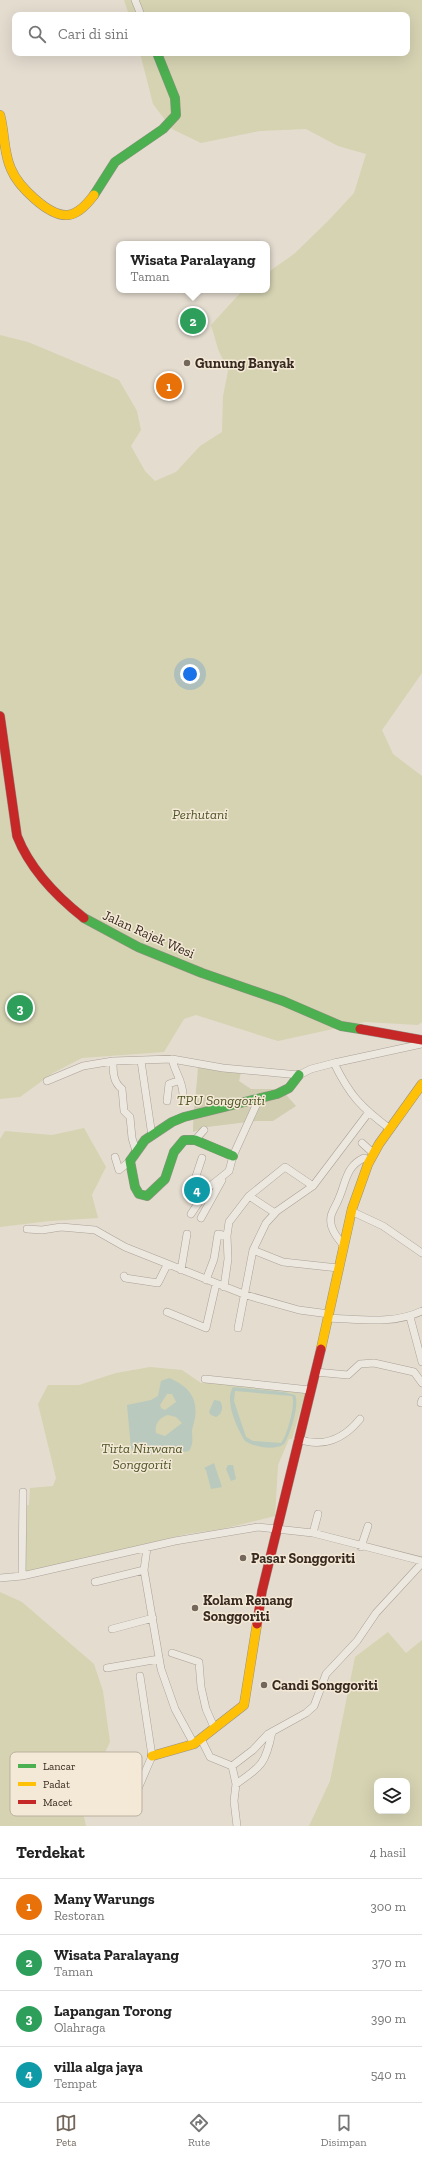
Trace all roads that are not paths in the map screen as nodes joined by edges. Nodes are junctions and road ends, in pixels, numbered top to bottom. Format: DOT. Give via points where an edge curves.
graph roads {
  1 [pos="135,0"];
  2 [pos="140,12"];
  3 [pos="158,56"];
  4 [pos="0,115"];
  5 [pos="0,716"];
  6 [pos="422,1040"];
  7 [pos="422,1044"];
  8 [pos="172,1059"];
  9 [pos="113,1061"];
  10 [pos="141,1061"];
  11 [pos="334,1063"];
  12 [pos="299,1075"];
  13 [pos="180,1080"];
  14 [pos="47,1081"];
  15 [pos="422,1084"];
  16 [pos="183,1095"];
  17 [pos="259,1099"];
  18 [pos="167,1101"];
  19 [pos="369,1112"];
  20 [pos="390,1129"];
  21 [pos="204,1130"];
  22 [pos="152,1136"];
  23 [pos="196,1140"];
  24 [pos="362,1143"];
  25 [pos="136,1151"];
  26 [pos="233,1156"];
  27 [pos="115,1157"];
  28 [pos="372,1157"];
  29 [pos="202,1158"];
  30 [pos="130,1162"];
  31 [pos="224,1176"];
  32 [pos="313,1186"];
  33 [pos="204,1193"];
  34 [pos="250,1196"];
  35 [pos="351,1211"];
  36 [pos="275,1213"];
  37 [pos="191,1214"];
  38 [pos="201,1218"];
  39 [pos="27,1229"];
  40 [pos="187,1234"];
  41 [pos="227,1236"];
  42 [pos="343,1245"];
  43 [pos="253,1250"];
  44 [pos="422,1253"];
  45 [pos="167,1265"];
  46 [pos="338,1268"];
  47 [pos="181,1270"];
  48 [pos="124,1276"];
  49 [pos="206,1280"];
  50 [pos="216,1284"];
  51 [pos="224,1287"];
  52 [pos="246,1296"];
  53 [pos="422,1311"];
  54 [pos="167,1312"];
  55 [pos="329,1316"];
  56 [pos="410,1317"];
  57 [pos="238,1328"];
  58 [pos="422,1362"];
  59 [pos="315,1372"];
  60 [pos="205,1380"];
  61 [pos="422,1383"];
  62 [pos="310,1390"];
  63 [pos="360,1419"];
  64 [pos="298,1439"];
  65 [pos="22,1492"];
  66 [pos="318,1514"];
  67 [pos="368,1526"];
  68 [pos="278,1528"];
  69 [pos="313,1533"];
  70 [pos="361,1547"];
  71 [pos="147,1548"];
  72 [pos="422,1562"];
  73 [pos="144,1570"];
  74 [pos="22,1576"];
  75 [pos="0,1578"];
  76 [pos="95,1582"];
  77 [pos="153,1618"];
  78 [pos="112,1628"];
  79 [pos="172,1653"];
  80 [pos="158,1659"];
  81 [pos="107,1668"];
  82 [pos="140,1676"];
  83 [pos="214,1727"];
  84 [pos="272,1732"];
  85 [pos="198,1741"];
  86 [pos="152,1756"];
  87 [pos="232,1766"];
  88 [pos="142,1779"];
  89 [pos="236,1784"];
  90 [pos="237,1826"];
  1 -- 2 [label="street"];
  3 -- 4 [label="street" via="175,98 176,115 164,128 115,163 92,198 76,213 60,215 22,188 9,165"];
  5 -- 6 [label="street, Jalan Rajek Wesi" via="17,836 22,849 39,876 90,923 138,947 202,973 283,1001 341,1026"];
  7 -- 11 [label="street"];
  8 -- 10 [label="street"];
  8 -- 12 [label="street" via="223,1068"];
  8 -- 13 [label="street"];
  9 -- 10 [label="street"];
  9 -- 14 [label="street" via="83,1066"];
  9 -- 25 [label="street" via="114,1079 122,1089 124,1111 130,1117"];
  10 -- 22 [label="street"];
  11 -- 12 [label="street" via="311,1068"];
  11 -- 19 [label="street" via="350,1093"];
  12 -- 17 [label="street" via="288,1088"];
  13 -- 16 [label="street" via="183,1084"];
  13 -- 18 [label="street" via="169,1084"];
  15 -- 20 [label="street"];
  17 -- 22 [label="street" via="184,1117"];
  17 -- 26 [label="street"];
  19 -- 20 [label="street"];
  19 -- 32 [label="street"];
  20 -- 28 [label="street"];
  21 -- 23 [label="street"];
  22 -- 25 [label="street"];
  23 -- 26 [label="street"];
  23 -- 30 [label="street" via="188,1139 179,1143 174,1150 167,1177 147,1196 142,1196 137,1191"];
  24 -- 28 [label="street"];
  25 -- 30 [label="street"];
  26 -- 31 [label="street" via="230,1171"];
  27 -- 30 [label="street" via="119,1170"];
  28 -- 35 [label="street"];
  28 -- 42 [label="street" via="354,1164 343,1183 339,1200 331,1211 330,1222"];
  29 -- 33 [label="street" via="194,1182"];
  31 -- 33 [label="street"];
  31 -- 38 [label="street"];
  32 -- 34 [label="street" via="285,1167"];
  32 -- 36 [label="street"];
  33 -- 37 [label="street"];
  34 -- 36 [label="street"];
  34 -- 41 [label="street" via="229,1222"];
  35 -- 42 [label="street"];
  35 -- 44 [label="street" via="383,1226"];
  36 -- 43 [label="street" via="266,1223"];
  39 -- 45 [label="street" via="95,1230 125,1247"];
  40 -- 47 [label="street"];
  41 -- 49 [label="street" via="218,1234 214,1259"];
  41 -- 51 [label="street" via="228,1260"];
  42 -- 46 [label="street"];
  43 -- 46 [label="street" via="283,1262"];
  43 -- 52 [label="street"];
  45 -- 47 [label="street"];
  45 -- 48 [label="street" via="158,1283 132,1281"];
  46 -- 55 [label="street"];
  47 -- 49 [label="street"];
  49 -- 50 [label="street"];
  50 -- 51 [label="street"];
  50 -- 54 [label="street" via="206,1328"];
  51 -- 52 [label="street"];
  52 -- 55 [label="street"];
  52 -- 57 [label="street"];
  53 -- 56 [label="street"];
  55 -- 56 [label="street" via="392,1320"];
  55 -- 59 [label="street"];
  56 -- 58 [label="street"];
  59 -- 61 [label="street" via="348,1375 360,1364 374,1363 414,1372"];
  59 -- 62 [label="street"];
  60 -- 62 [label="street"];
  62 -- 64 [label="street"];
  63 -- 64 [label="street" via="346,1434 335,1439 306,1442"];
  64 -- 68 [label="street"];
  65 -- 74 [label="street"];
  66 -- 69 [label="street"];
  67 -- 70 [label="street"];
  68 -- 69 [label="street"];
  68 -- 71 [label="street" via="258,1527"];
  68 -- 83 [label="street" via="262,1591 244,1705"];
  69 -- 70 [label="street"];
  70 -- 72 [label="street"];
  71 -- 73 [label="street"];
  71 -- 74 [label="street"];
  72 -- 84 [label="street" via="326,1674 314,1706 306,1714"];
  73 -- 76 [label="street"];
  73 -- 77 [label="street"];
  74 -- 75 [label="street"];
  77 -- 78 [label="street"];
  77 -- 80 [label="street"];
  79 -- 83 [label="street" via="199,1662 206,1709"];
  80 -- 81 [label="street"];
  80 -- 85 [label="street" via="176,1710"];
  82 -- 86 [label="street"];
  83 -- 85 [label="street"];
  84 -- 87 [label="street"];
  84 -- 89 [label="street" via="268,1755 254,1772"];
  85 -- 86 [label="street"];
  85 -- 87 [label="street" via="210,1756"];
  86 -- 88 [label="street"];
  87 -- 89 [label="street"];
  89 -- 90 [label="street" via="234,1801"];
}
